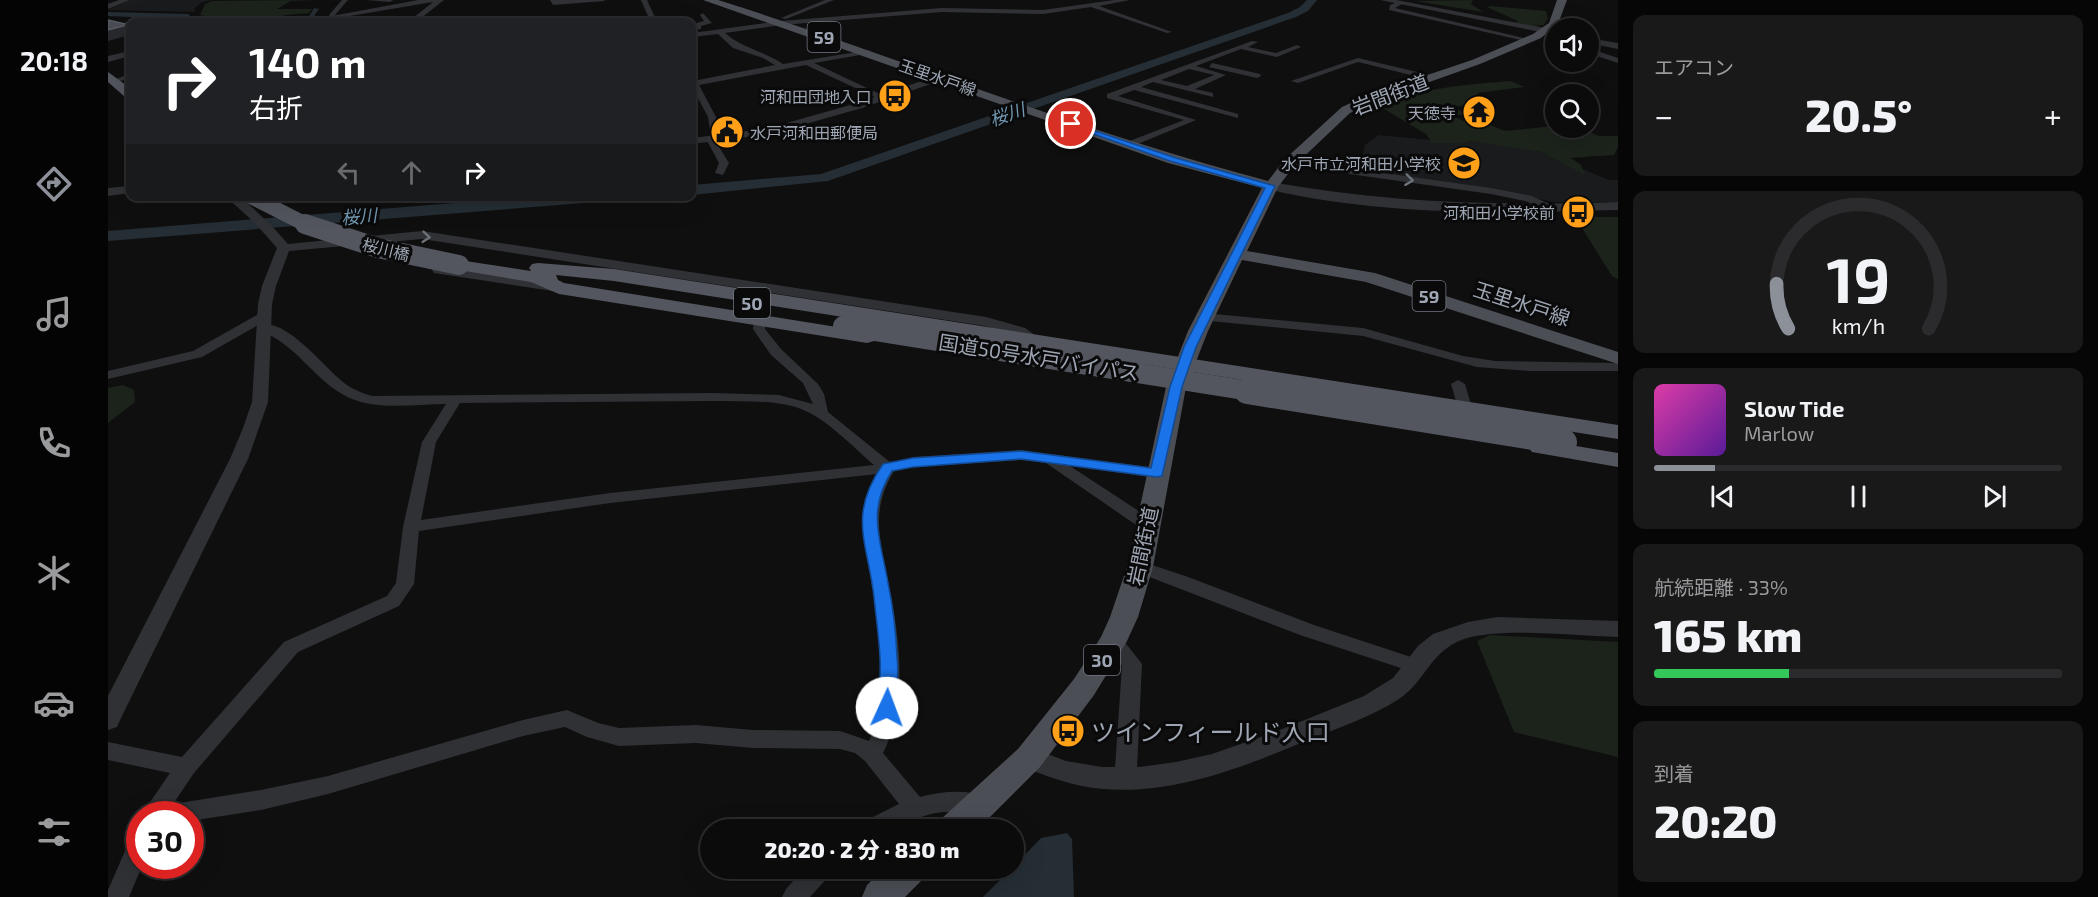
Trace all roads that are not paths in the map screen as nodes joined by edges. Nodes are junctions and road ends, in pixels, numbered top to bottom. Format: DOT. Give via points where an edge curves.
graph roads {
  1 [pos="126,0"];
  2 [pos="345,0"];
  3 [pos="370,0"];
  4 [pos="390,0"];
  5 [pos="431,0"];
  6 [pos="440,0"];
  7 [pos="553,0"];
  8 [pos="603,0"];
  9 [pos="644,0"];
  10 [pos="708,0"];
  11 [pos="800,0"];
  12 [pos="831,0"];
  13 [pos="1127,0"];
  14 [pos="1384,0"];
  15 [pos="1562,0"];
  16 [pos="929,3"];
  17 [pos="1400,3"];
  18 [pos="1093,6"];
  19 [pos="108,7"];
  20 [pos="813,7"];
  21 [pos="937,10"];
  22 [pos="703,15"];
  23 [pos="333,17"];
  24 [pos="327,18"];
  25 [pos="417,18"];
  26 [pos="582,18"];
  27 [pos="652,18"];
  28 [pos="1555,18"];
  29 [pos="779,22"];
  30 [pos="719,31"];
  31 [pos="1545,31"];
  32 [pos="1169,32"];
  33 [pos="705,33"];
  34 [pos="696,34"];
  35 [pos="1545,34"];
  36 [pos="1529,40"];
  37 [pos="1254,42"];
  38 [pos="1599,42"];
  39 [pos="1617,45"];
  40 [pos="1241,47"];
  41 [pos="1297,47"];
  42 [pos="1599,47"];
  43 [pos="866,52"];
  44 [pos="1599,53"];
  45 [pos="126,55"];
  46 [pos="108,59"];
  47 [pos="1618,61"];
  48 [pos="1201,62"];
  49 [pos="808,63"];
  50 [pos="1188,66"];
  51 [pos="782,67"];
  52 [pos="1257,76"];
  53 [pos="126,77"];
  54 [pos="939,78"];
  55 [pos="1431,78"];
  56 [pos="1153,80"];
  57 [pos="1295,81"];
  58 [pos="110,82"];
  59 [pos="696,84"];
  60 [pos="1133,87"];
  61 [pos="1187,89"];
  62 [pos="696,90"];
  63 [pos="126,92"];
  64 [pos="1210,95"];
  65 [pos="882,97"];
  66 [pos="126,101"];
  67 [pos="1235,116"];
  68 [pos="713,139"];
  69 [pos="696,141"];
  70 [pos="1130,144"];
  71 [pos="1289,164"];
  72 [pos="720,173"];
  73 [pos="1270,186"];
  74 [pos="126,190"];
  75 [pos="108,192"];
  76 [pos="238,201"];
  77 [pos="259,201"];
  78 [pos="281,201"];
  79 [pos="1618,206"];
  80 [pos="1553,208"];
  81 [pos="283,252"];
  82 [pos="1236,254"];
  83 [pos="464,261"];
  84 [pos="536,272"];
  85 [pos="559,288"];
  86 [pos="1204,317"];
  87 [pos="760,320"];
  88 [pos="264,321"];
  89 [pos="1034,340"];
  90 [pos="1618,358"];
  91 [pos="1618,367"];
  92 [pos="108,375"];
  93 [pos="1180,376"];
  94 [pos="1458,384"];
  95 [pos="455,400"];
  96 [pos="1465,408"];
  97 [pos="821,414"];
  98 [pos="1618,432"];
  99 [pos="1562,437"];
  100 [pos="1618,440"];
  101 [pos="1618,451"];
  102 [pos="1618,460"];
  103 [pos="1052,461"];
  104 [pos="888,468"];
  105 [pos="1157,473"];
  106 [pos="1148,525"];
  107 [pos="411,527"];
  108 [pos="1140,567"];
  109 [pos="1618,629"];
  110 [pos="1113,641"];
  111 [pos="1416,666"];
  112 [pos="108,720"];
  113 [pos="108,751"];
  114 [pos="872,754"];
  115 [pos="1029,758"];
  116 [pos="186,767"];
  117 [pos="1128,780"];
  118 [pos="162,801"];
  119 [pos="982,804"];
  120 [pos="915,808"];
  121 [pos="204,809"];
  122 [pos="892,819"];
  123 [pos="965,819"];
  124 [pos="126,875"];
  125 [pos="811,879"];
  126 [pos="899,879"];
  127 [pos="117,897"];
  128 [pos="794,897"];
  129 [pos="880,897"];
  1 -- 19 [label="street"];
  2 -- 23 [label="street"];
  3 -- 4 [label="street"];
  5 -- 23 [label="street"];
  6 -- 25 [label="street"];
  7 -- 8 [label="street"];
  8 -- 26 [label="street"];
  9 -- 27 [label="street"];
  10 -- 29 [label="main road, 玉里水戸線 / 59"];
  11 -- 20 [label="street"];
  12 -- 20 [label="street"];
  13 -- 18 [label="street"];
  14 -- 17 [label="street"];
  15 -- 28 [label="main road"];
  16 -- 21 [label="street" via="919,4"];
  17 -- 31 [label="street"];
  17 -- 36 [label="street" via="1391,9"];
  18 -- 21 [label="street" via="1043,12"];
  18 -- 32 [label="street"];
  20 -- 29 [label="street"];
  21 -- 29 [label="street"];
  22 -- 33 [label="street" via="709,23 696,24"];
  23 -- 24 [label="street"];
  29 -- 30 [label="street"];
  29 -- 43 [label="main road, 玉里水戸線 / 59"];
  30 -- 33 [label="street"];
  30 -- 51 [label="street" via="736,46 766,56"];
  33 -- 34 [label="street"];
  35 -- 36 [label="main road, 岩間街道 / 30"];
  36 -- 55 [label="main road, 岩間街道 / 30"];
  37 -- 40 [label="street"];
  38 -- 39 [label="street"];
  39 -- 42 [label="street"];
  40 -- 41 [label="street" via="1277,55"];
  40 -- 48 [label="street"];
  43 -- 49 [label="street"];
  43 -- 54 [label="main road, 玉里水戸線 / 59"];
  44 -- 47 [label="street"];
  45 -- 46 [label="street"];
  48 -- 50 [label="street"];
  48 -- 52 [label="street"];
  49 -- 51 [label="street"];
  49 -- 65 [label="street"];
  50 -- 56 [label="street"];
  50 -- 61 [label="street" via="1222,75"];
  51 -- 59 [label="street"];
  53 -- 58 [label="street"];
  54 -- 65 [label="street"];
  54 -- 70 [label="main road, 玉里水戸線 / 59"];
  55 -- 57 [label="street" via="1358,60"];
  55 -- 71 [label="main road, 岩間街道 / 30" via="1351,107"];
  56 -- 60 [label="street"];
  56 -- 61 [label="street"];
  58 -- 63 [label="highway"];
  58 -- 66 [label="highway"];
  60 -- 67 [label="street"];
  60 -- 70 [label="street" via="1110,96 1192,120"];
  61 -- 64 [label="street"];
  62 -- 68 [label="street" via="712,117"];
  65 -- 68 [label="street" via="766,132"];
  68 -- 69 [label="street"];
  68 -- 72 [label="street" via="724,162"];
  70 -- 73 [label="main road, 玉里水戸線 / 59"];
  71 -- 73 [label="main road, 岩間街道 / 30"];
  71 -- 80 [label="street, one-way" via="1491,191 1528,198"];
  73 -- 80 [label="street" via="1348,200"];
  73 -- 82 [label="main road, 岩間街道 / 30"];
  74 -- 75 [label="street"];
  76 -- 81 [label="street" via="278,239"];
  77 -- 83 [label="highway, 桜川橋 / 50, bridge" via="299,222 342,237 389,250"];
  78 -- 83 [label="highway, 桜川橋 / 50" via="354,232"];
  79 -- 80 [label="street"];
  81 -- 85 [label="street" via="343,249 460,274"];
  81 -- 88 [label="street" via="269,286"];
  81 -- 89 [label="street, one-way" via="422,235 986,322 1020,331"];
  82 -- 86 [label="main road, 岩間街道 / 30"];
  82 -- 90 [label="main road, 玉里水戸線 / 59" via="1369,276"];
  83 -- 84 [label="highway, 国道50号水戸バイパス / 50"];
  84 -- 85 [label="highway"];
  84 -- 89 [label="highway" via="614,275"];
  84 -- 99 [label="highway, 国道50号水戸バイパス / 50, bridge"];
  85 -- 87 [label="highway"];
  86 -- 91 [label="street" via="1365,332 1479,363"];
  86 -- 93 [label="main road, 岩間街道 / 30"];
  87 -- 93 [label="highway"];
  87 -- 97 [label="street" via="759,329 778,355 811,383 819,396"];
  88 -- 92 [label="street" via="197,354"];
  88 -- 95 [label="street" via="342,388 358,396 371,400"];
  88 -- 112 [label="street" via="260,402 252,428"];
  89 -- 93 [label="highway"];
  93 -- 96 [label="highway"];
  93 -- 102 [label="highway"];
  93 -- 105 [label="main road, 岩間街道 / 30"];
  94 -- 96 [label="street"];
  95 -- 97 [label="street" via="754,398 792,402"];
  95 -- 107 [label="street" via="429,441"];
  96 -- 98 [label="highway"];
  97 -- 104 [label="street"];
  99 -- 100 [label="highway, 国道50号水戸バイパス / 50"];
  99 -- 101 [label="highway, 国道50号水戸バイパス / 50"];
  103 -- 104 [label="street" via="1021,455 992,456 913,462"];
  103 -- 105 [label="street"];
  103 -- 106 [label="street"];
  104 -- 107 [label="street" via="610,498"];
  104 -- 114 [label="street" via="876,484 870,513 870,541 880,582 889,658 887,708 882,734"];
  105 -- 106 [label="main road, 岩間街道 / 30"];
  106 -- 108 [label="main road, 岩間街道 / 30"];
  107 -- 116 [label="street" via="405,584 393,601 291,646"];
  108 -- 110 [label="main road, 岩間街道 / 30"];
  108 -- 111 [label="street" via="1308,631"];
  109 -- 111 [label="street" via="1478,628 1451,635 1433,646"];
  110 -- 115 [label="main road, 岩間街道 / 30" via="1084,687"];
  110 -- 117 [label="street" via="1132,663"];
  111 -- 117 [label="street" via="1401,685 1364,706 1282,740 1177,774"];
  113 -- 116 [label="street"];
  114 -- 120 [label="street"];
  114 -- 121 [label="street" via="840,740 696,734 620,737 594,731 567,718 328,785"];
  115 -- 117 [label="street" via="1076,775"];
  115 -- 119 [label="main road, 岩間街道 / 30"];
  116 -- 118 [label="street"];
  119 -- 120 [label="street" via="945,801"];
  119 -- 123 [label="main road, 岩間街道 / 30"];
  120 -- 122 [label="street"];
  124 -- 127 [label="street"];
  125 -- 128 [label="street"];
  126 -- 129 [label="main road"];
}
